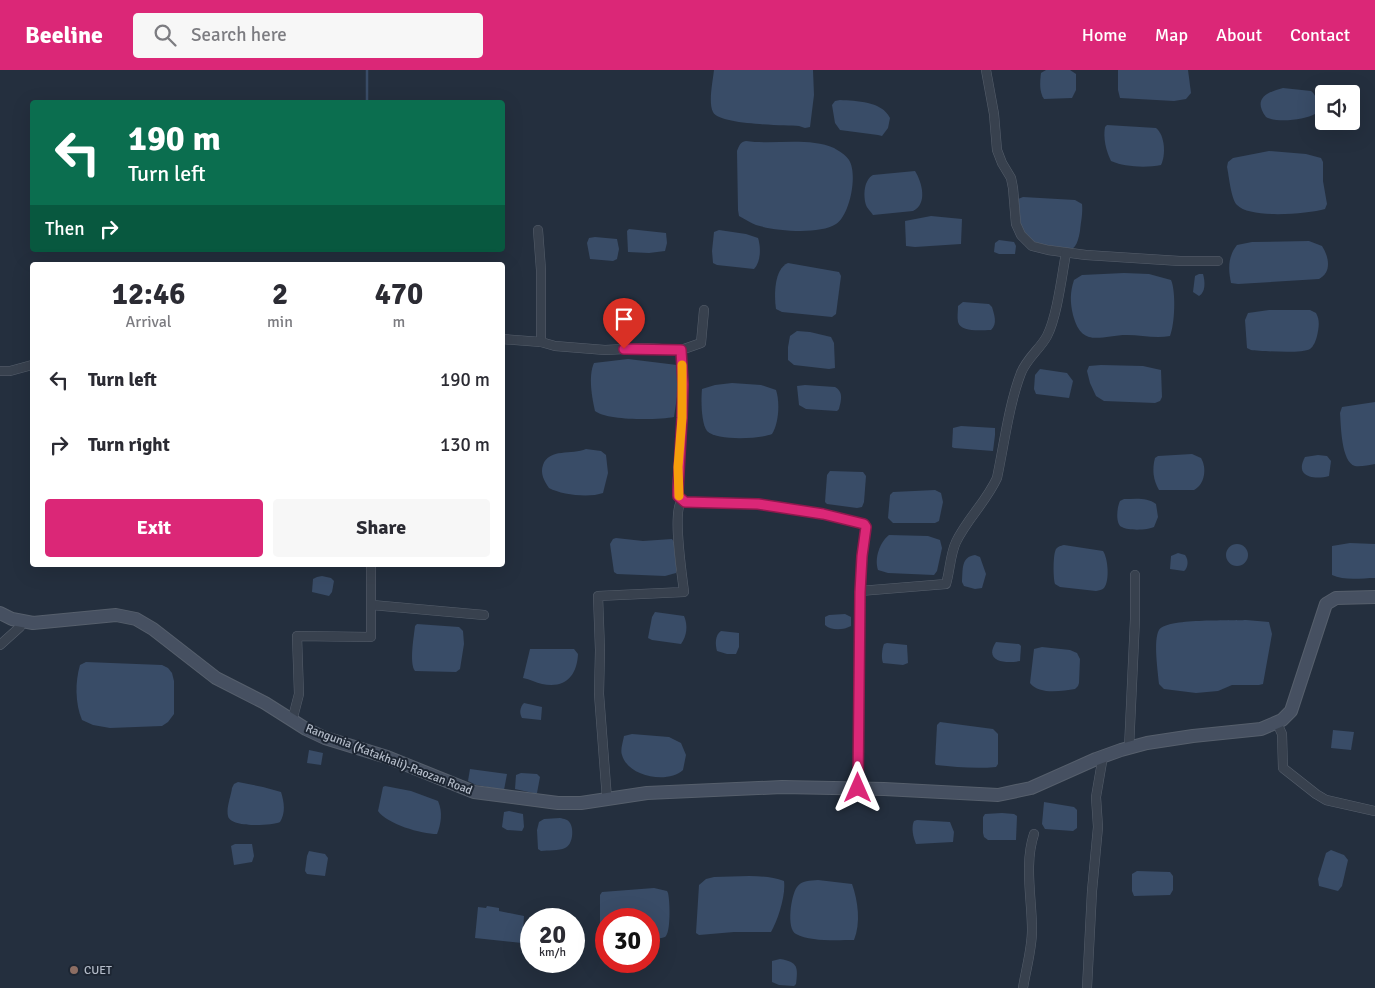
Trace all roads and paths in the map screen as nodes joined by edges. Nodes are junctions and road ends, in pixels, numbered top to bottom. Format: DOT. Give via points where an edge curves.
graph roads {
  1 [pos="986,70"];
  2 [pos="538,230"];
  3 [pos="1066,253"];
  4 [pos="1218,261"];
  5 [pos="704,310"];
  6 [pos="505,340"];
  7 [pos="541,342"];
  8 [pos="681,350"];
  9 [pos="30,366"];
  10 [pos="0,372"];
  11 [pos="682,500"];
  12 [pos="371,567"];
  13 [pos="1135,575"];
  14 [pos="860,592"];
  15 [pos="1375,597"];
  16 [pos="372,605"];
  17 [pos="0,613"];
  18 [pos="484,615"];
  19 [pos="22,622"];
  20 [pos="0,645"];
  21 [pos="292,721"];
  22 [pos="1277,723"];
  23 [pos="1129,748"];
  24 [pos="1103,756"];
  25 [pos="858,788"];
  26 [pos="607,799"];
  27 [pos="1375,811"];
  28 [pos="1034,834"];
  29 [pos="1023,988"];
  30 [pos="1087,988"];
  1 -- 3 [label="street" via="997,150 1011,178 1016,224 1032,246"];
  2 -- 7 [label="street"];
  3 -- 4 [label="street"];
  3 -- 14 [label="street" via="1048,334 1026,362 1016,387 997,478 956,542 946,584"];
  5 -- 8 [label="street" via="701,343"];
  6 -- 7 [label="street"];
  7 -- 8 [label="street" via="605,350"];
  8 -- 11 [label="street" via="678,496"];
  9 -- 10 [label="street"];
  11 -- 14 [label="street" via="758,504 864,524"];
  11 -- 26 [label="street" via="678,504 677,534 684,592 598,596 599,694"];
  12 -- 16 [label="street"];
  13 -- 23 [label="street"];
  14 -- 25 [label="street"];
  15 -- 22 [label="main road" via="1336,598 1326,604 1294,703"];
  16 -- 18 [label="street"];
  16 -- 21 [label="street" via="371,637 297,636 299,694"];
  17 -- 19 [label="main road, Rangunia (Katakhali)-Raozan Road"];
  19 -- 20 [label="street"];
  19 -- 21 [label="main road, Rangunia (Katakhali)-Raozan Road" via="116,615 136,619 216,678"];
  21 -- 26 [label="main road, Rangunia (Katakhali)-Raozan Road" via="325,738 387,757 474,792 558,803"];
  22 -- 23 [label="main road, Rangunia (Katakhali)-Raozan Road" via="1261,729 1193,736"];
  22 -- 27 [label="street" via="1282,734 1283,768 1326,800"];
  23 -- 24 [label="main road, Rangunia (Katakhali)-Raozan Road"];
  24 -- 25 [label="main road, Rangunia (Katakhali)-Raozan Road" via="1031,788 998,795"];
  24 -- 30 [label="street" via="1096,797 1098,827"];
  25 -- 26 [label="main road, Rangunia (Katakhali)-Raozan Road" via="647,792"];
  28 -- 29 [label="street" via="1029,858 1032,933"];
}
